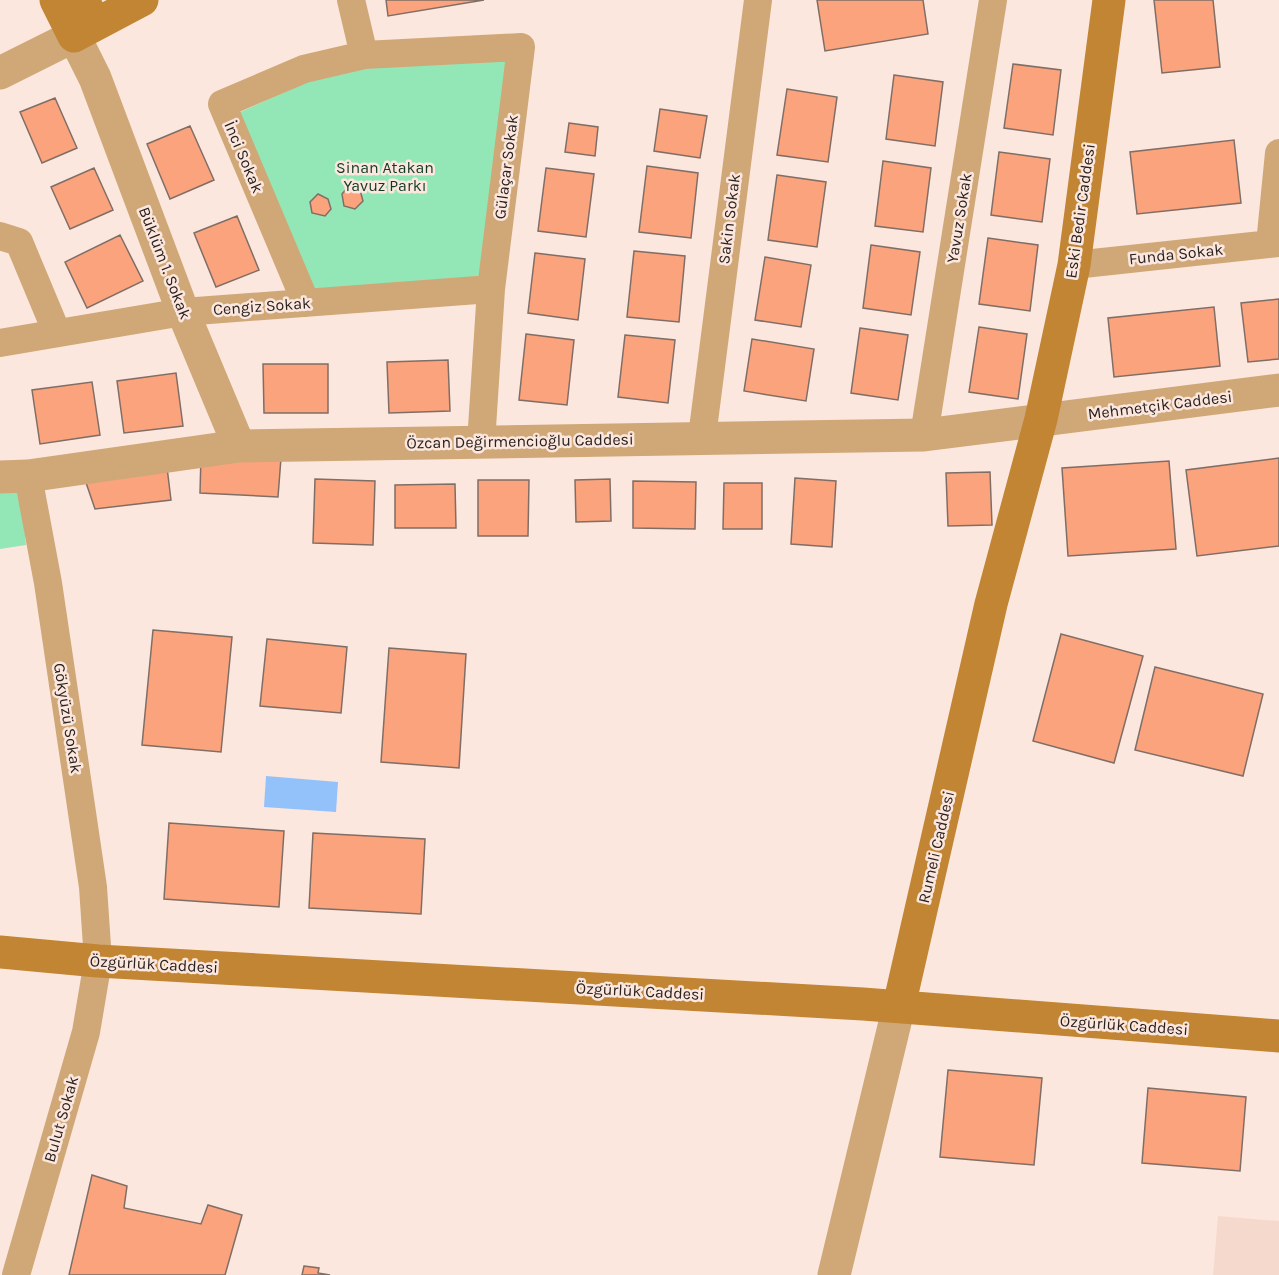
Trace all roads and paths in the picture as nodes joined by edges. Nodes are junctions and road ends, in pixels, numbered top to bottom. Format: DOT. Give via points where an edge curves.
graph roads {
  1 [pos="142,0"];
  2 [pos="351,0"];
  3 [pos="758,0"];
  4 [pos="993,0"];
  5 [pos="1109,0"];
  6 [pos="78,12"];
  7 [pos="0,48"];
  8 [pos="364,55"];
  9 [pos="0,73"];
  10 [pos="1279,153"];
  11 [pos="0,236"];
  12 [pos="1275,243"];
  13 [pos="1074,265"];
  14 [pos="490,289"];
  15 [pos="306,303"];
  16 [pos="183,312"];
  17 [pos="57,333"];
  18 [pos="0,343"];
  19 [pos="1279,390"];
  20 [pos="1041,419"];
  21 [pos="924,435"];
  22 [pos="702,437"];
  23 [pos="481,443"];
  24 [pos="239,446"];
  25 [pos="14,477"];
  26 [pos="0,952"];
  27 [pos="98,961"];
  28 [pos="899,1006"];
  29 [pos="1279,1036"];
  30 [pos="16,1275"];
  31 [pos="834,1275"];
  1 -- 6 [label="main road"];
  2 -- 8 [label="street"];
  3 -- 22 [label="street, Sakin Sokak"];
  4 -- 21 [label="street, Yavuz Sokak"];
  5 -- 13 [label="main road, Eski Bedir Caddesi"];
  6 -- 7 [label="street"];
  6 -- 9 [label="street"];
  6 -- 16 [label="street, Büklüm 1. Sokak" via="94,78"];
  8 -- 14 [label="street, Gülaçar Sokak" via="521,47"];
  8 -- 15 [label="street, İnci Sokak" via="304,69 222,104"];
  10 -- 12 [label="street"];
  11 -- 17 [label="street" via="19,242"];
  12 -- 13 [label="street, Funda Sokak"];
  13 -- 20 [label="main road, Eski Bedir Caddesi"];
  14 -- 15 [label="street, Cengiz Sokak"];
  14 -- 23 [label="street, Gülaçar Sokak"];
  15 -- 16 [label="street, Cengiz Sokak"];
  16 -- 17 [label="street, Cengiz Sokak"];
  16 -- 24 [label="street, Büklüm 1. Sokak"];
  17 -- 18 [label="street, Cengiz Sokak"];
  19 -- 20 [label="street, Mehmetçik Caddesi"];
  20 -- 21 [label="street, Özcan Değirmencioğlu Caddesi"];
  20 -- 28 [label="main road, Rumeli Caddesi" via="991,604"];
  21 -- 22 [label="street, Özcan Değirmencioğlu Caddesi"];
  22 -- 23 [label="street, Özcan Değirmencioğlu Caddesi"];
  23 -- 24 [label="street, Özcan Değirmencioğlu Caddesi"];
  24 -- 25 [label="street, Özcan Değirmencioğlu Caddesi"];
  25 -- 27 [label="street, Gökyüzü Sokak" via="48,582 93,887"];
  26 -- 27 [label="main road, Özgürlük Caddesi"];
  27 -- 28 [label="main road, Özgürlük Caddesi"];
  27 -- 30 [label="street, Bulut Sokak" via="86,1032"];
  28 -- 29 [label="main road, Özgürlük Caddesi"];
  28 -- 31 [label="street, Rumeli Caddesi"];
}
